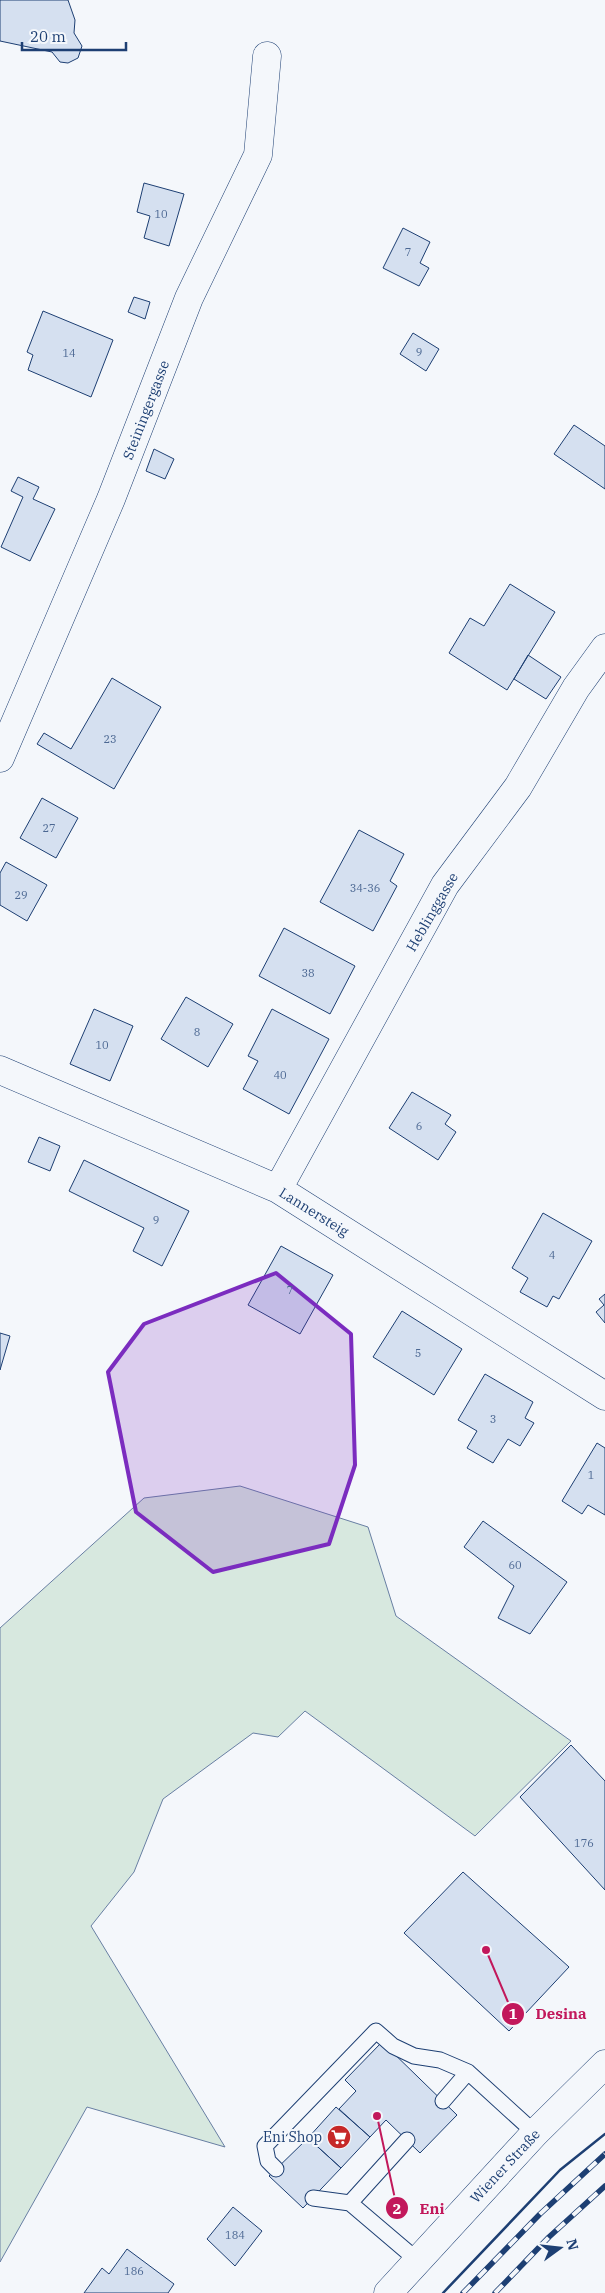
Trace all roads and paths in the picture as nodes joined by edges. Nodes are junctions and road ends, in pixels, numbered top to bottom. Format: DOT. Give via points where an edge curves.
graph roads {
  1 [pos="267,56"];
  2 [pos="605,648"];
  3 [pos="0,758"];
  4 [pos="0,1070"];
  5 [pos="278,1189"];
  6 [pos="605,1396"];
  7 [pos="605,2064"];
  8 [pos="468,2072"];
  9 [pos="443,2101"];
  10 [pos="536,2133"];
  11 [pos="407,2140"];
  12 [pos="276,2169"];
  13 [pos="313,2198"];
  14 [pos="350,2203"];
  15 [pos="417,2260"];
  16 [pos="388,2293"];
  1 -- 3 [label="street, Steiningergasse" via="258,156 190,298 112,499"];
  2 -- 5 [label="street, Heblinggasse" via="576,688 518,787 445,885"];
  4 -- 5 [label="street, Lannersteig"];
  5 -- 6 [label="street, Lannersteig"];
  7 -- 10 [label="street, Wiener Straße"];
  8 -- 9 [label="lane"];
  8 -- 10 [label="lane"];
  8 -- 12 [label="lane" via="440,2060 414,2056 393,2046 376,2031 265,2146 268,2161"];
  10 -- 15 [label="street, Wiener Straße"];
  11 -- 14 [label="lane"];
  13 -- 14 [label="lane"];
  14 -- 15 [label="lane"];
  15 -- 16 [label="street, Wiener Straße"];
}
